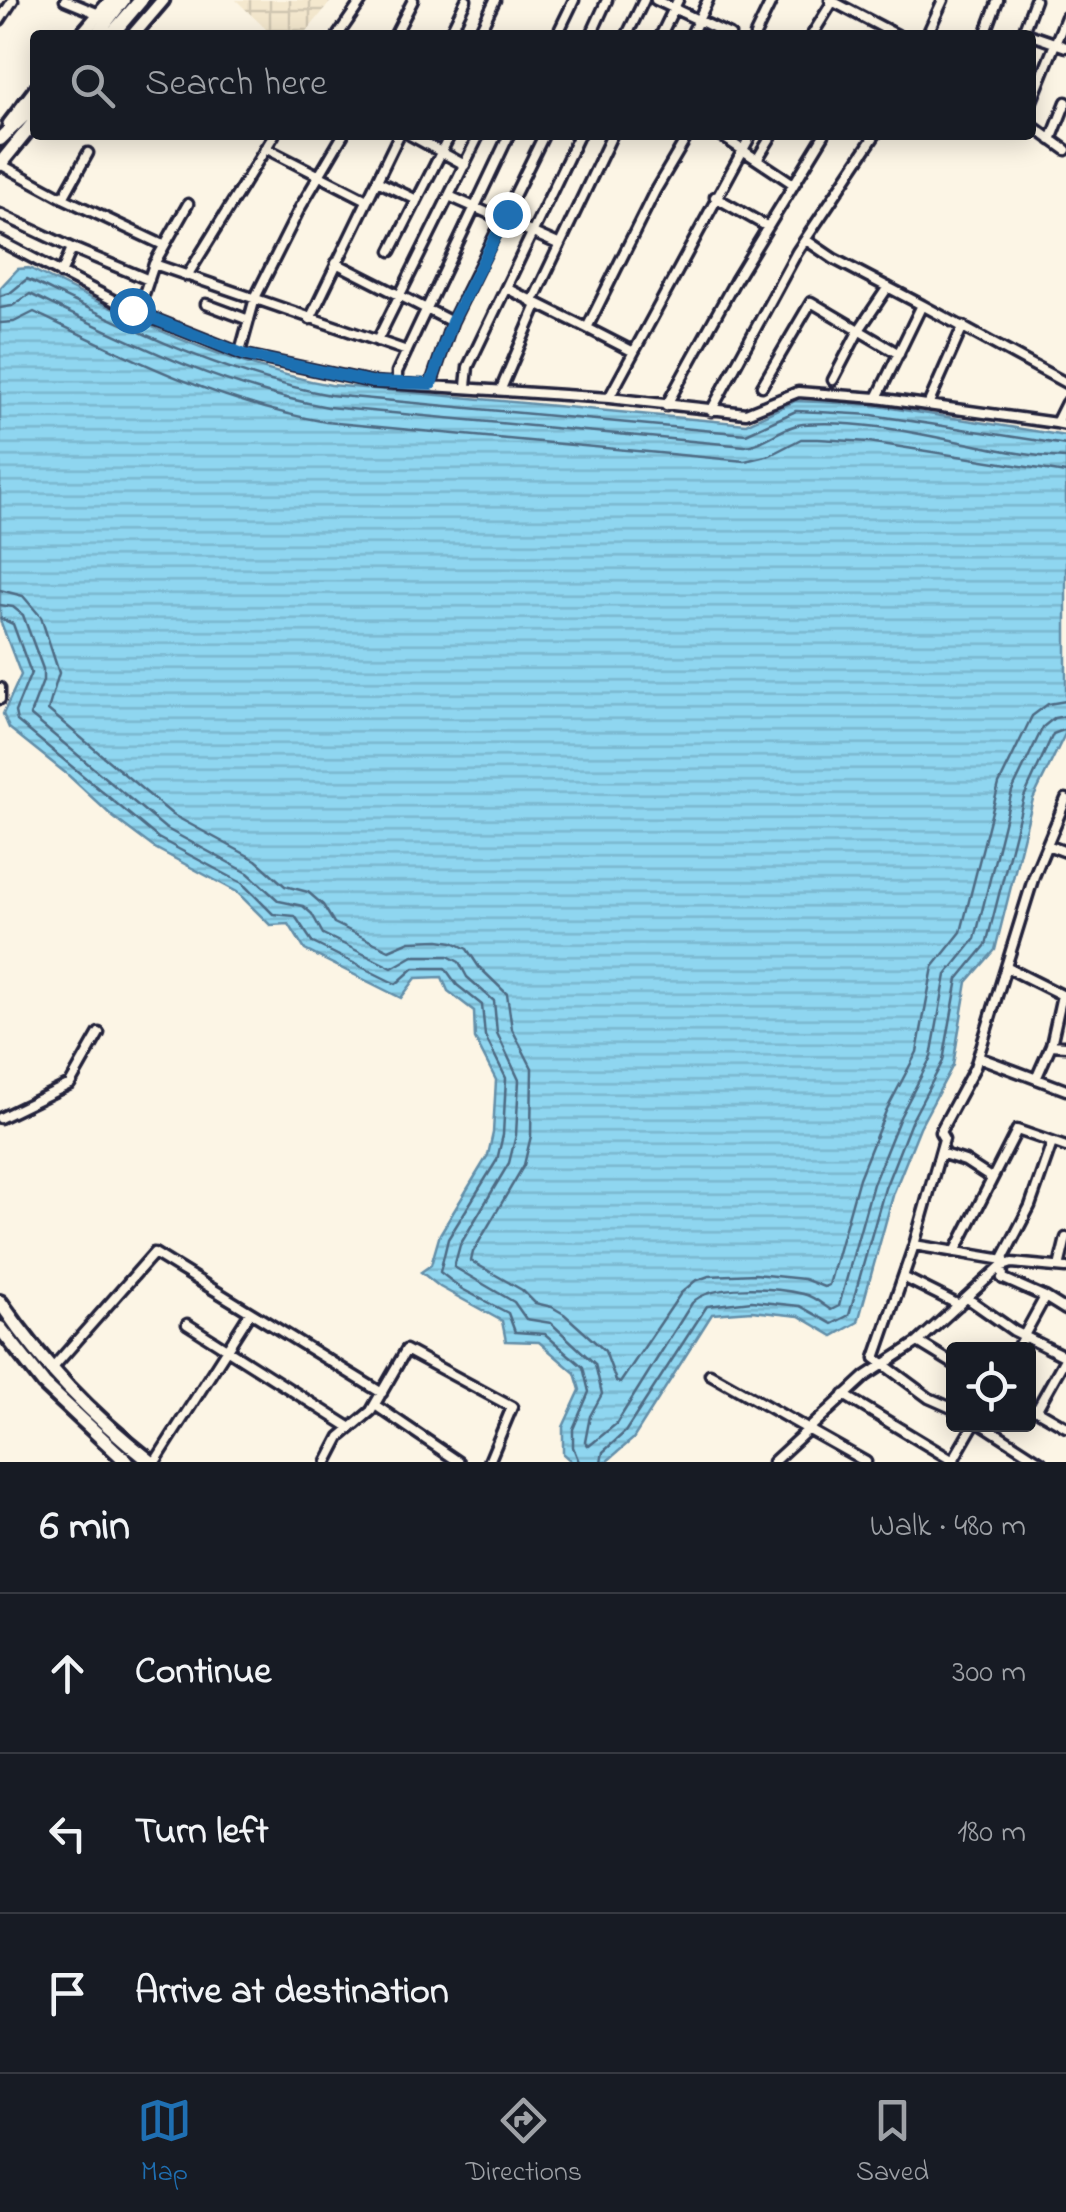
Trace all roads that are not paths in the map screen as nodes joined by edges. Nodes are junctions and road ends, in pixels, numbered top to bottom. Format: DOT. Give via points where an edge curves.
graph roads {
  1 [pos="13,0"];
  2 [pos="65,0"];
  3 [pos="111,0"];
  4 [pos="123,0"];
  5 [pos="140,0"];
  6 [pos="164,0"];
  7 [pos="362,0"];
  8 [pos="413,0"];
  9 [pos="466,0"];
  10 [pos="495,0"];
  11 [pos="574,0"];
  12 [pos="608,0"];
  13 [pos="644,0"];
  14 [pos="656,0"];
  15 [pos="708,0"];
  16 [pos="772,0"];
  17 [pos="943,0"];
  18 [pos="998,0"];
  19 [pos="1035,0"];
  20 [pos="831,1"];
  21 [pos="676,4"];
  22 [pos="99,14"];
  23 [pos="1066,17"];
  24 [pos="0,20"];
  25 [pos="698,20"];
  26 [pos="85,30"];
  27 [pos="100,30"];
  28 [pos="115,30"];
  29 [pos="137,30"];
  30 [pos="341,30"];
  31 [pos="398,30"];
  32 [pos="451,30"];
  33 [pos="480,30"];
  34 [pos="559,30"];
  35 [pos="593,30"];
  36 [pos="629,30"];
  37 [pos="663,30"];
  38 [pos="693,30"];
  39 [pos="719,30"];
  40 [pos="757,30"];
  41 [pos="815,30"];
  42 [pos="879,30"];
  43 [pos="929,30"];
  44 [pos="987,30"];
  45 [pos="1028,30"];
  46 [pos="1036,37"];
  47 [pos="1056,44"];
  48 [pos="1066,47"];
  49 [pos="1036,79"];
  50 [pos="30,97"];
  51 [pos="1066,102"];
  52 [pos="30,109"];
  53 [pos="30,128"];
  54 [pos="1036,129"];
  55 [pos="30,135"];
  56 [pos="0,137"];
  57 [pos="271,140"];
  58 [pos="339,140"];
  59 [pos="396,140"];
  60 [pos="420,140"];
  61 [pos="448,140"];
  62 [pos="477,140"];
  63 [pos="508,140"];
  64 [pos="542,140"];
  65 [pos="577,140"];
  66 [pos="610,140"];
  67 [pos="685,140"];
  68 [pos="729,140"];
  69 [pos="747,140"];
  70 [pos="769,140"];
  71 [pos="821,140"];
  72 [pos="873,140"];
  73 [pos="1051,140"];
  74 [pos="17,143"];
  75 [pos="266,148"];
  76 [pos="743,148"];
  77 [pos="1066,150"];
  78 [pos="442,151"];
  79 [pos="88,153"];
  80 [pos="758,158"];
  81 [pos="0,164"];
  82 [pos="464,165"];
  83 [pos="320,177"];
  84 [pos="376,181"];
  85 [pos="792,183"];
  86 [pos="449,196"];
  87 [pos="715,197"];
  88 [pos="63,198"];
  89 [pos="368,200"];
  90 [pos="418,200"];
  91 [pos="188,204"];
  92 [pos="475,208"];
  93 [pos="0,214"];
  94 [pos="504,221"];
  95 [pos="768,226"];
  96 [pos="532,232"];
  97 [pos="806,240"];
  98 [pos="0,241"];
  99 [pos="163,244"];
  100 [pos="558,244"];
  101 [pos="72,248"];
  102 [pos="391,251"];
  103 [pos="336,263"];
  104 [pos="154,264"];
  105 [pos="60,274"];
  106 [pos="187,276"];
  107 [pos="149,280"];
  108 [pos="888,287"];
  109 [pos="506,288"];
  110 [pos="398,295"];
  111 [pos="256,298"];
  112 [pos="206,304"];
  113 [pos="535,304"];
  114 [pos="922,304"];
  115 [pos="427,308"];
  116 [pos="138,312"];
  117 [pos="310,319"];
  118 [pos="249,320"];
  119 [pos="452,322"];
  120 [pos="962,326"];
  121 [pos="586,328"];
  122 [pos="859,330"];
  123 [pos="377,341"];
  124 [pos="407,351"];
  125 [pos="632,351"];
  126 [pos="240,352"];
  127 [pos="898,354"];
  128 [pos="833,380"];
  129 [pos="397,382"];
  130 [pos="431,384"];
  131 [pos="1066,384"];
  132 [pos="466,386"];
  133 [pos="762,386"];
  134 [pos="500,389"];
  135 [pos="609,398"];
  136 [pos="878,398"];
  137 [pos="1066,403"];
  138 [pos="928,404"];
  139 [pos="666,406"];
  140 [pos="711,412"];
  141 [pos="1061,424"];
  142 [pos="0,688"];
  143 [pos="0,700"];
  144 [pos="1066,799"];
  145 [pos="1062,820"];
  146 [pos="1047,845"];
  147 [pos="1066,852"];
  148 [pos="1006,967"];
  149 [pos="1064,996"];
  150 [pos="99,1033"];
  151 [pos="1051,1045"];
  152 [pos="1066,1046"];
  153 [pos="978,1057"];
  154 [pos="1036,1078"];
  155 [pos="1066,1090"];
  156 [pos="0,1118"];
  157 [pos="1052,1143"];
  158 [pos="1066,1147"];
  159 [pos="940,1153"];
  160 [pos="991,1178"];
  161 [pos="1066,1238"];
  162 [pos="914,1245"];
  163 [pos="955,1252"];
  164 [pos="1062,1267"];
  165 [pos="1000,1270"];
  166 [pos="902,1277"];
  167 [pos="1045,1297"];
  168 [pos="967,1298"];
  169 [pos="0,1302"];
  170 [pos="959,1306"];
  171 [pos="1066,1310"];
  172 [pos="250,1312"];
  173 [pos="188,1324"];
  174 [pos="0,1328"];
  175 [pos="1024,1336"];
  176 [pos="918,1342"];
  177 [pos="1021,1342"];
  178 [pos="5,1347"];
  179 [pos="227,1349"];
  180 [pos="1066,1357"];
  181 [pos="946,1359"];
  182 [pos="882,1366"];
  183 [pos="50,1371"];
  184 [pos="710,1374"];
  185 [pos="382,1393"];
  186 [pos="844,1395"];
  187 [pos="1036,1402"];
  188 [pos="375,1405"];
  189 [pos="946,1405"];
  190 [pos="1036,1409"];
  191 [pos="1066,1427"];
  192 [pos="351,1428"];
  193 [pos="808,1430"];
  194 [pos="970,1432"];
  195 [pos="993,1432"];
  196 [pos="1028,1458"];
  197 [pos="126,1462"];
  198 [pos="153,1462"];
  199 [pos="327,1462"];
  200 [pos="459,1462"];
  201 [pos="489,1462"];
  202 [pos="773,1462"];
  203 [pos="866,1462"];
  204 [pos="953,1462"];
  205 [pos="1041,1462"];
  1 -- 24 [label="street"];
  2 -- 22 [label="street"];
  3 -- 22 [label="main road"];
  4 -- 27 [label="highway"];
  5 -- 28 [label="highway"];
  6 -- 29 [label="main road"];
  7 -- 30 [label="street"];
  8 -- 31 [label="street"];
  9 -- 32 [label="street"];
  10 -- 33 [label="street"];
  11 -- 34 [label="street"];
  12 -- 35 [label="street"];
  13 -- 36 [label="street"];
  14 -- 21 [label="street"];
  15 -- 25 [label="street"];
  16 -- 40 [label="street"];
  17 -- 43 [label="street"];
  18 -- 44 [label="street"];
  19 -- 45 [label="street"];
  20 -- 41 [label="street"];
  20 -- 42 [label="street"];
  21 -- 25 [label="street"];
  21 -- 37 [label="street"];
  22 -- 26 [label="main road"];
  23 -- 47 [label="street"];
  25 -- 38 [label="street"];
  25 -- 39 [label="street"];
  46 -- 47 [label="street"];
  47 -- 48 [label="street"];
  47 -- 49 [label="street"];
  50 -- 56 [label="main road"];
  51 -- 73 [label="street"];
  52 -- 56 [label="highway"];
  53 -- 74 [label="highway"];
  54 -- 73 [label="street"];
  55 -- 74 [label="main road"];
  57 -- 75 [label="street"];
  58 -- 83 [label="street"];
  59 -- 84 [label="street"];
  60 -- 78 [label="street"];
  61 -- 78 [label="street"];
  62 -- 82 [label="street"];
  63 -- 92 [label="street"];
  64 -- 94 [label="street"];
  65 -- 96 [label="street"];
  66 -- 100 [label="street"];
  67 -- 121 [label="street"];
  68 -- 76 [label="street"];
  69 -- 76 [label="street"];
  70 -- 80 [label="street"];
  71 -- 85 [label="street"];
  72 -- 97 [label="street"];
  73 -- 77 [label="street"];
  74 -- 81 [label="highway"];
  75 -- 83 [label="street"];
  75 -- 106 [label="street"];
  76 -- 80 [label="street"];
  76 -- 87 [label="street"];
  78 -- 82 [label="street"];
  78 -- 90 [label="street"];
  79 -- 88 [label="street"];
  80 -- 85 [label="street"];
  81 -- 88 [label="street"];
  82 -- 86 [label="street"];
  83 -- 89 [label="street"];
  83 -- 111 [label="street"];
  84 -- 89 [label="street"];
  84 -- 90 [label="street"];
  85 -- 95 [label="street"];
  86 -- 92 [label="street"];
  86 -- 110 [label="street"];
  87 -- 95 [label="street"];
  87 -- 125 [label="street"];
  88 -- 99 [label="street"];
  89 -- 103 [label="street"];
  90 -- 102 [label="street"];
  91 -- 99 [label="street"];
  92 -- 94 [label="street"];
  92 -- 115 [label="street"];
  93 -- 101 [label="street"];
  94 -- 96 [label="street"];
  94 -- 119 [label="street"];
  95 -- 139 [label="street"];
  96 -- 100 [label="street"];
  96 -- 109 [label="street"];
  97 -- 108 [label="street"];
  97 -- 140 [label="street"];
  98 -- 105 [label="street"];
  99 -- 104 [label="street"];
  100 -- 113 [label="street"];
  101 -- 105 [label="street"];
  101 -- 107 [label="street"];
  103 -- 110 [label="street"];
  103 -- 117 [label="street"];
  104 -- 106 [label="street"];
  104 -- 107 [label="street"];
  105 -- 116 [label="street"];
  106 -- 111 [label="street"];
  107 -- 116 [label="street"];
  108 -- 114 [label="street"];
  108 -- 122 [label="street"];
  109 -- 113 [label="street"];
  109 -- 132 [label="street" via="468,367"];
  110 -- 115 [label="street"];
  110 -- 123 [label="street"];
  111 -- 117 [label="street"];
  111 -- 118 [label="street"];
  112 -- 118 [label="street"];
  113 -- 121 [label="street"];
  113 -- 134 [label="street"];
  114 -- 120 [label="street"];
  114 -- 127 [label="street"];
  115 -- 119 [label="street"];
  115 -- 124 [label="street"];
  116 -- 126 [label="street"];
  117 -- 123 [label="street"];
  118 -- 126 [label="street"];
  119 -- 130 [label="street"];
  120 -- 131 [label="street"];
  120 -- 138 [label="street"];
  121 -- 125 [label="street"];
  122 -- 127 [label="street"];
  122 -- 128 [label="street"];
  122 -- 133 [label="street" via="811,302"];
  123 -- 124 [label="street"];
  124 -- 129 [label="street"];
  125 -- 135 [label="street"];
  126 -- 129 [label="street"];
  127 -- 136 [label="street"];
  129 -- 130 [label="street"];
  130 -- 132 [label="street"];
  132 -- 134 [label="street"];
  134 -- 135 [label="street"];
  135 -- 139 [label="street"];
  136 -- 138 [label="street"];
  136 -- 140 [label="street" via="798,392 746,413"];
  137 -- 141 [label="street"];
  138 -- 141 [label="street"];
  139 -- 140 [label="street"];
  142 -- 143 [label="street"];
  144 -- 145 [label="street"];
  145 -- 146 [label="street"];
  146 -- 147 [label="street"];
  146 -- 148 [label="street"];
  148 -- 149 [label="street"];
  148 -- 153 [label="street"];
  149 -- 151 [label="street"];
  150 -- 156 [label="street" via="70,1084"];
  151 -- 152 [label="street"];
  151 -- 154 [label="street"];
  153 -- 154 [label="street"];
  153 -- 159 [label="street" via="940,1132"];
  154 -- 155 [label="street"];
  157 -- 158 [label="street"];
  157 -- 160 [label="street" via="1016,1130"];
  157 -- 165 [label="street"];
  159 -- 160 [label="street"];
  159 -- 162 [label="street"];
  160 -- 163 [label="street"];
  161 -- 164 [label="street"];
  162 -- 163 [label="street"];
  162 -- 166 [label="street"];
  163 -- 165 [label="street"];
  164 -- 165 [label="street" via="1018,1263"];
  165 -- 167 [label="street"];
  165 -- 168 [label="street"];
  166 -- 170 [label="street"];
  166 -- 182 [label="street" via="874,1358"];
  167 -- 171 [label="street"];
  167 -- 175 [label="street"];
  168 -- 170 [label="street"];
  168 -- 175 [label="street"];
  169 -- 183 [label="highway"];
  170 -- 176 [label="street"];
  172 -- 179 [label="street"];
  172 -- 183 [label="street" via="154,1253"];
  172 -- 185 [label="street"];
  173 -- 179 [label="street"];
  174 -- 178 [label="highway"];
  175 -- 177 [label="street"];
  175 -- 180 [label="street"];
  176 -- 181 [label="street"];
  176 -- 182 [label="street"];
  178 -- 197 [label="highway"];
  179 -- 192 [label="street"];
  179 -- 198 [label="street"];
  180 -- 187 [label="street"];
  182 -- 186 [label="street"];
  182 -- 189 [label="street"];
  183 -- 198 [label="highway"];
  184 -- 193 [label="street"];
  185 -- 188 [label="street"];
  185 -- 201 [label="street" via="406,1350 512,1407"];
  186 -- 193 [label="street"];
  186 -- 204 [label="street"];
  188 -- 192 [label="street"];
  188 -- 200 [label="street"];
  190 -- 191 [label="street"];
  192 -- 199 [label="street"];
  193 -- 202 [label="street"];
  193 -- 203 [label="street"];
  194 -- 204 [label="street"];
  195 -- 196 [label="street"];
  196 -- 205 [label="street"];
}
